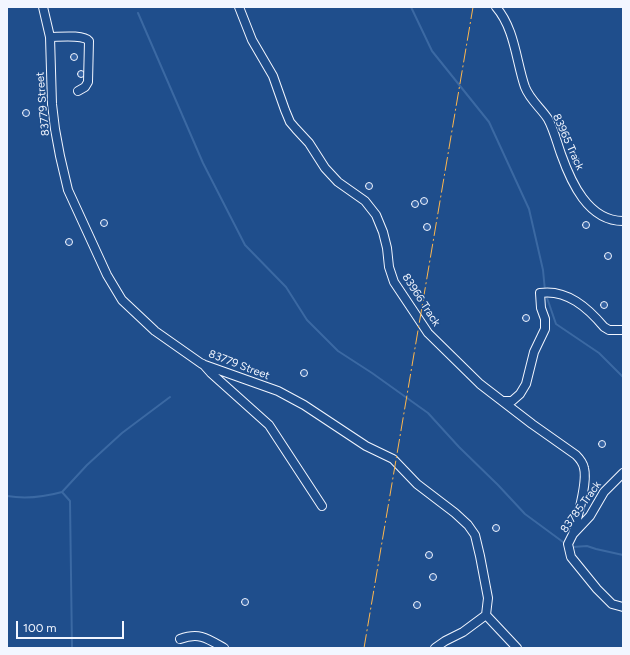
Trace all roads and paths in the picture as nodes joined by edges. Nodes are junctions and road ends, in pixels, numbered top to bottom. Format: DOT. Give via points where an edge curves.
graph roads {
  1 [pos="43,7"];
  2 [pos="240,7"];
  3 [pos="496,7"];
  4 [pos="50,37"];
  5 [pos="78,91"];
  6 [pos="623,221"];
  7 [pos="623,330"];
  8 [pos="202,364"];
  9 [pos="503,401"];
  10 [pos="623,473"];
  11 [pos="322,506"];
  12 [pos="573,534"];
  13 [pos="623,608"];
  14 [pos="486,615"];
  15 [pos="180,639"];
  16 [pos="224,648"];
  17 [pos="435,648"];
  18 [pos="517,648"];
  1 -- 4 [label="street, 83779 Street"];
  2 -- 9 [label="street, 83966 Track" via="252,40 274,76 290,122 310,143 325,168 338,182 365,201 376,215 383,232 389,267 403,297 428,333 480,384"];
  3 -- 6 [label="street, 83965 Track" via="510,31 526,89 548,118 580,195 595,211 613,221"];
  4 -- 5 [label="street" via="81,37 89,41 88,82"];
  4 -- 8 [label="street, 83779 Street" via="52,104 60,156 68,190 89,238 122,300 155,331"];
  7 -- 9 [label="street" via="609,330 604,327 568,296 540,293 545,329 534,352 526,384 512,402"];
  8 -- 11 [label="street" via="269,425"];
  8 -- 14 [label="street, 83779 Street" via="278,391 304,405 366,446 393,459 417,484 455,513 468,525 478,544 488,598"];
  9 -- 12 [label="street, 83966 Track" via="582,461 585,470 584,484"];
  10 -- 12 [label="street, 83785 Track" via="604,492 590,516"];
  12 -- 13 [label="street, 83785 Track" via="568,544 571,557 606,599"];
  14 -- 17 [label="street"];
  14 -- 18 [label="street"];
  15 -- 16 [label="street" via="195,635"];
}
